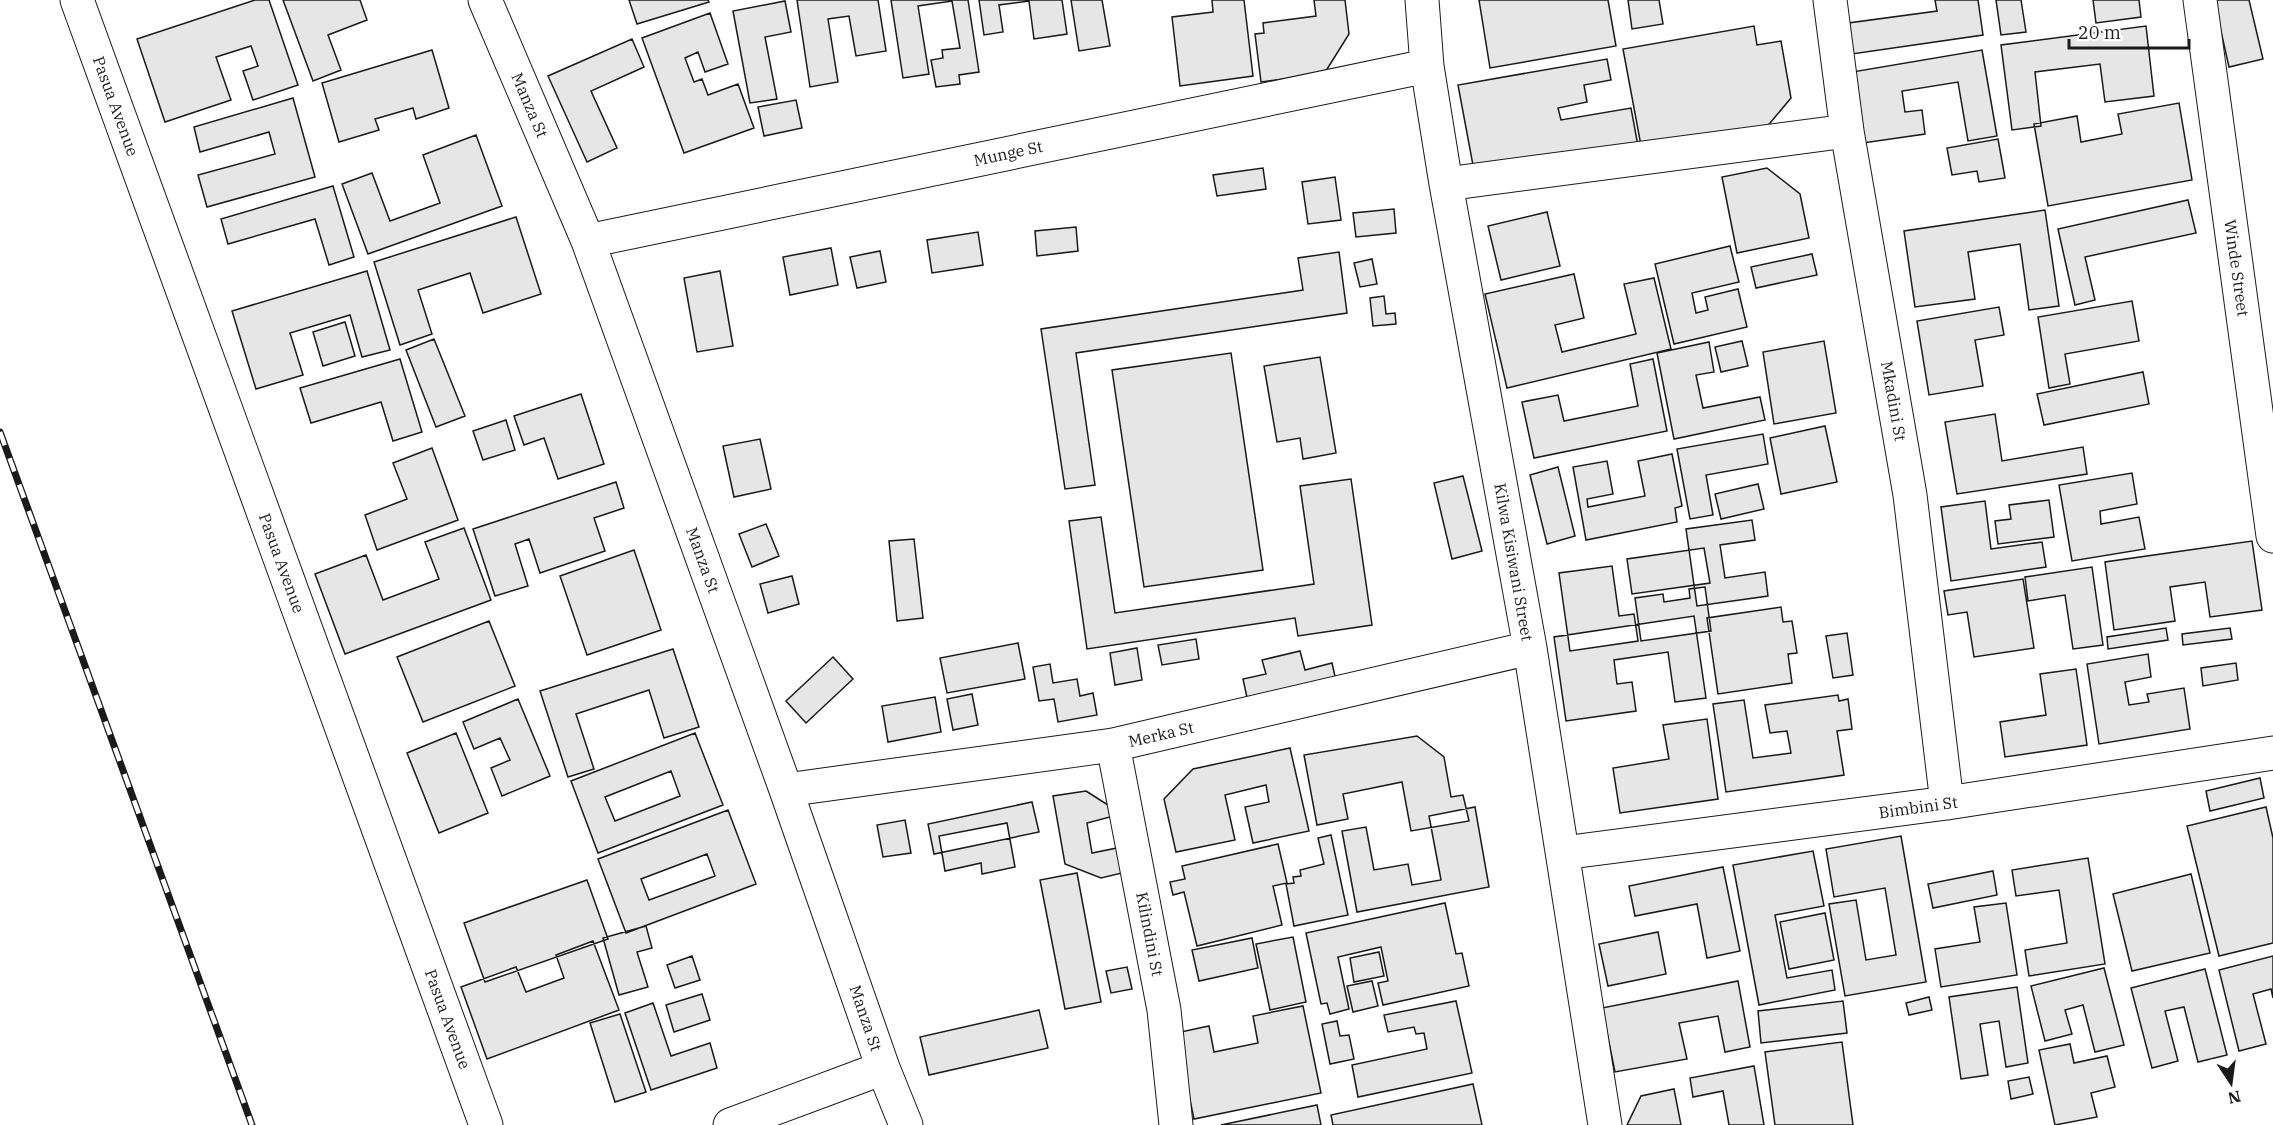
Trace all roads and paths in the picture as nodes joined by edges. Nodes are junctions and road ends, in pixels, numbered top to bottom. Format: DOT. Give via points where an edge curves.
graph roads {
  1 [pos="78,0"];
  2 [pos="485,0"];
  3 [pos="1422,0"];
  4 [pos="1830,0"];
  5 [pos="2200,0"];
  6 [pos="1427,66"];
  7 [pos="1847,131"];
  8 [pos="1446,184"];
  9 [pos="588,241"];
  10 [pos="2273,536"];
  11 [pos="1530,648"];
  12 [pos="1113,745"];
  13 [pos="2273,753"];
  14 [pos="786,790"];
  15 [pos="1947,803"];
  16 [pos="1563,853"];
  17 [pos="883,1068"];
  18 [pos="486,1125"];
  19 [pos="730,1125"];
  20 [pos="906,1125"];
  21 [pos="1176,1125"];
  22 [pos="1605,1125"];
  1 -- 18 [label="street, Pasua Avenue"];
  2 -- 9 [label="street, Manza St"];
  3 -- 6 [label="street, Kilwa Kisiwani Street"];
  4 -- 7 [label="street, Mkadini St"];
  5 -- 10 [label="street, Winde Street"];
  6 -- 8 [label="street, Kilwa Kisiwani Street"];
  6 -- 9 [label="street, Munge St"];
  7 -- 8 [label="street"];
  7 -- 15 [label="street, Mkadini St" via="1910,495"];
  8 -- 11 [label="street, Kilwa Kisiwani Street"];
  9 -- 14 [label="street, Manza St"];
  11 -- 12 [label="street, Merka St"];
  11 -- 16 [label="street, Kilwa Kisiwani Street"];
  12 -- 14 [label="street, Merka St"];
  12 -- 21 [label="street, Kilindini St" via="1164,1010"];
  13 -- 15 [label="street, Bimbini St"];
  14 -- 17 [label="street, Manza St"];
  15 -- 16 [label="street, Bimbini St"];
  16 -- 22 [label="street, Kilwa Kisiwani Street"];
  17 -- 19 [label="street"];
  17 -- 20 [label="street, Manza St"];
}
